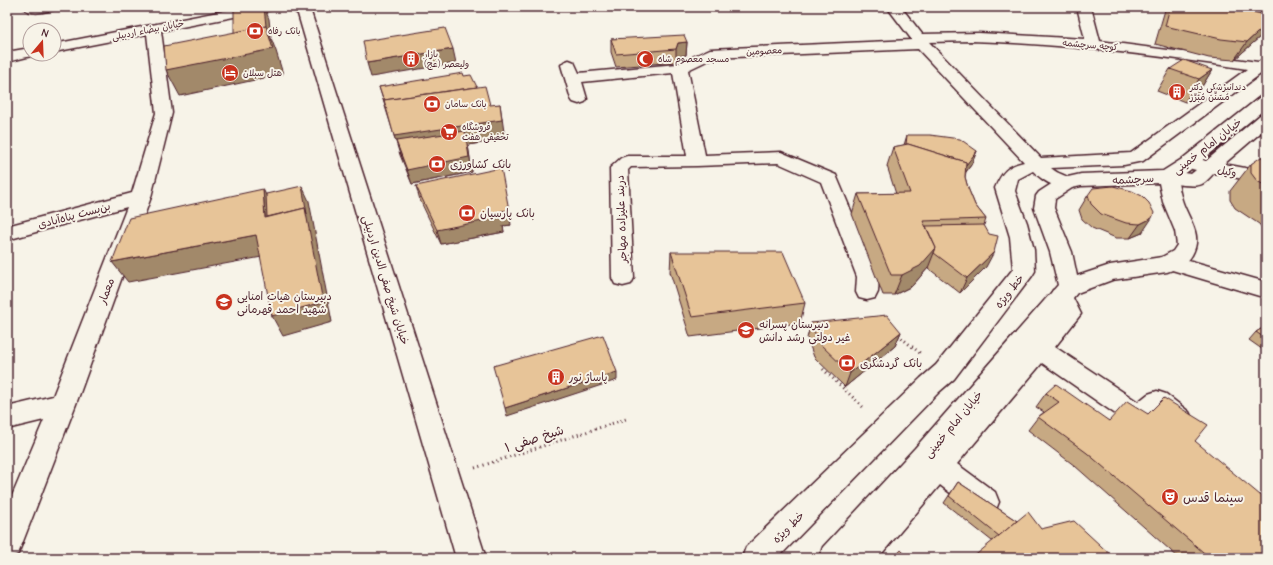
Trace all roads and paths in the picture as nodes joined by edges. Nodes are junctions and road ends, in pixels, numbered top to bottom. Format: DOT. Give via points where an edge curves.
graph roads {
  1 [pos="30,7"];
  2 [pos="48,7"];
  3 [pos="265,7"];
  4 [pos="295,7"];
  5 [pos="894,7"];
  6 [pos="1084,7"];
  7 [pos="154,29"];
  8 [pos="920,41"];
  9 [pos="1093,44"];
  10 [pos="62,46"];
  11 [pos="22,54"];
  12 [pos="7,57"];
  13 [pos="1263,65"];
  14 [pos="680,68"];
  15 [pos="579,99"];
  16 [pos="1266,100"];
  17 [pos="1266,119"];
  18 [pos="696,161"];
  19 [pos="1036,163"];
  20 [pos="1188,163"];
  21 [pos="1210,168"];
  22 [pos="1167,177"];
  23 [pos="1266,178"];
  24 [pos="1066,183"];
  25 [pos="141,197"];
  26 [pos="7,232"];
  27 [pos="1170,262"];
  28 [pos="623,278"];
  29 [pos="1266,290"];
  30 [pos="868,292"];
  31 [pos="1065,292"];
  32 [pos="896,333"];
  33 [pos="1033,344"];
  34 [pos="823,369"];
  35 [pos="945,372"];
  36 [pos="64,404"];
  37 [pos="7,418"];
  38 [pos="629,418"];
  39 [pos="1180,420"];
  40 [pos="887,429"];
  41 [pos="931,462"];
  42 [pos="446,477"];
  43 [pos="1005,517"];
  44 [pos="7,544"];
  45 [pos="471,558"];
  46 [pos="757,558"];
  47 [pos="834,558"];
  48 [pos="858,558"];
  1 -- 2 [label="street"];
  3 -- 7 [label="street, خیابان بیضاء اردبیلی" via="179,18"];
  4 -- 42 [label="street, خیابان شیخ صفی الدین اردبیلی" via="304,12"];
  5 -- 8 [label="street"];
  6 -- 9 [label="street"];
  7 -- 10 [label="street, خیابان بیضاء اردبیلی"];
  7 -- 25 [label="street, معمار" via="164,113"];
  8 -- 9 [label="street, کوچه سرچشمه" via="979,37"];
  8 -- 14 [label="street, معصومین" via="710,54"];
  8 -- 19 [label="street"];
  9 -- 13 [label="street, کوچه سرچشمه"];
  11 -- 12 [label="street"];
  13 -- 19 [label="street, خط ویژه" via="1137,157 1123,161"];
  14 -- 15 [label="street, معصومین" via="571,71"];
  14 -- 18 [label="street"];
  16 -- 20 [label="street, خیابان امام خمینی"];
  17 -- 21 [label="street"];
  18 -- 28 [label="street, دربند علیزاده مهاجر" via="627,162 619,168"];
  18 -- 30 [label="street" via="780,157 829,179 868,278"];
  19 -- 24 [label="street" via="1048,176"];
  19 -- 35 [label="street, خط ویژه" via="1017,169 1008,177 1005,188 1019,229 1025,262 1024,271"];
  20 -- 21 [label="street, وکیل"];
  20 -- 22 [label="street, خیابان امام خمینی"];
  21 -- 22 [label="street" via="1195,180"];
  21 -- 23 [label="street, وکیل"];
  22 -- 24 [label="street, سرچشمه" via="1081,180"];
  22 -- 27 [label="street, سرچشمه" via="1173,202 1185,231 1187,245 1181,256"];
  24 -- 31 [label="street, سرچشمه" via="1046,196 1044,208 1061,252"];
  25 -- 26 [label="street, بن‌بست پناه‌آبادی"];
  25 -- 36 [label="street, معمار"];
  27 -- 29 [label="street"];
  27 -- 31 [label="street" via="1110,273"];
  31 -- 33 [label="street" via="1070,314"];
  32 -- 35 [label="path" via="900,339"];
  33 -- 39 [label="street" via="1140,416 1157,402"];
  33 -- 41 [label="street"];
  34 -- 40 [label="path"];
  35 -- 40 [label="street, خط ویژه"];
  36 -- 37 [label="street"];
  36 -- 44 [label="street, معمار"];
  38 -- 42 [label="path, شیخ صفی ۱"];
  40 -- 46 [label="street, خط ویژه"];
  41 -- 43 [label="street"];
  41 -- 47 [label="street, خیابان امام خمینی"];
  41 -- 48 [label="street"];
  42 -- 45 [label="street, خیابان شیخ صفی الدین اردبیلی"];
}
